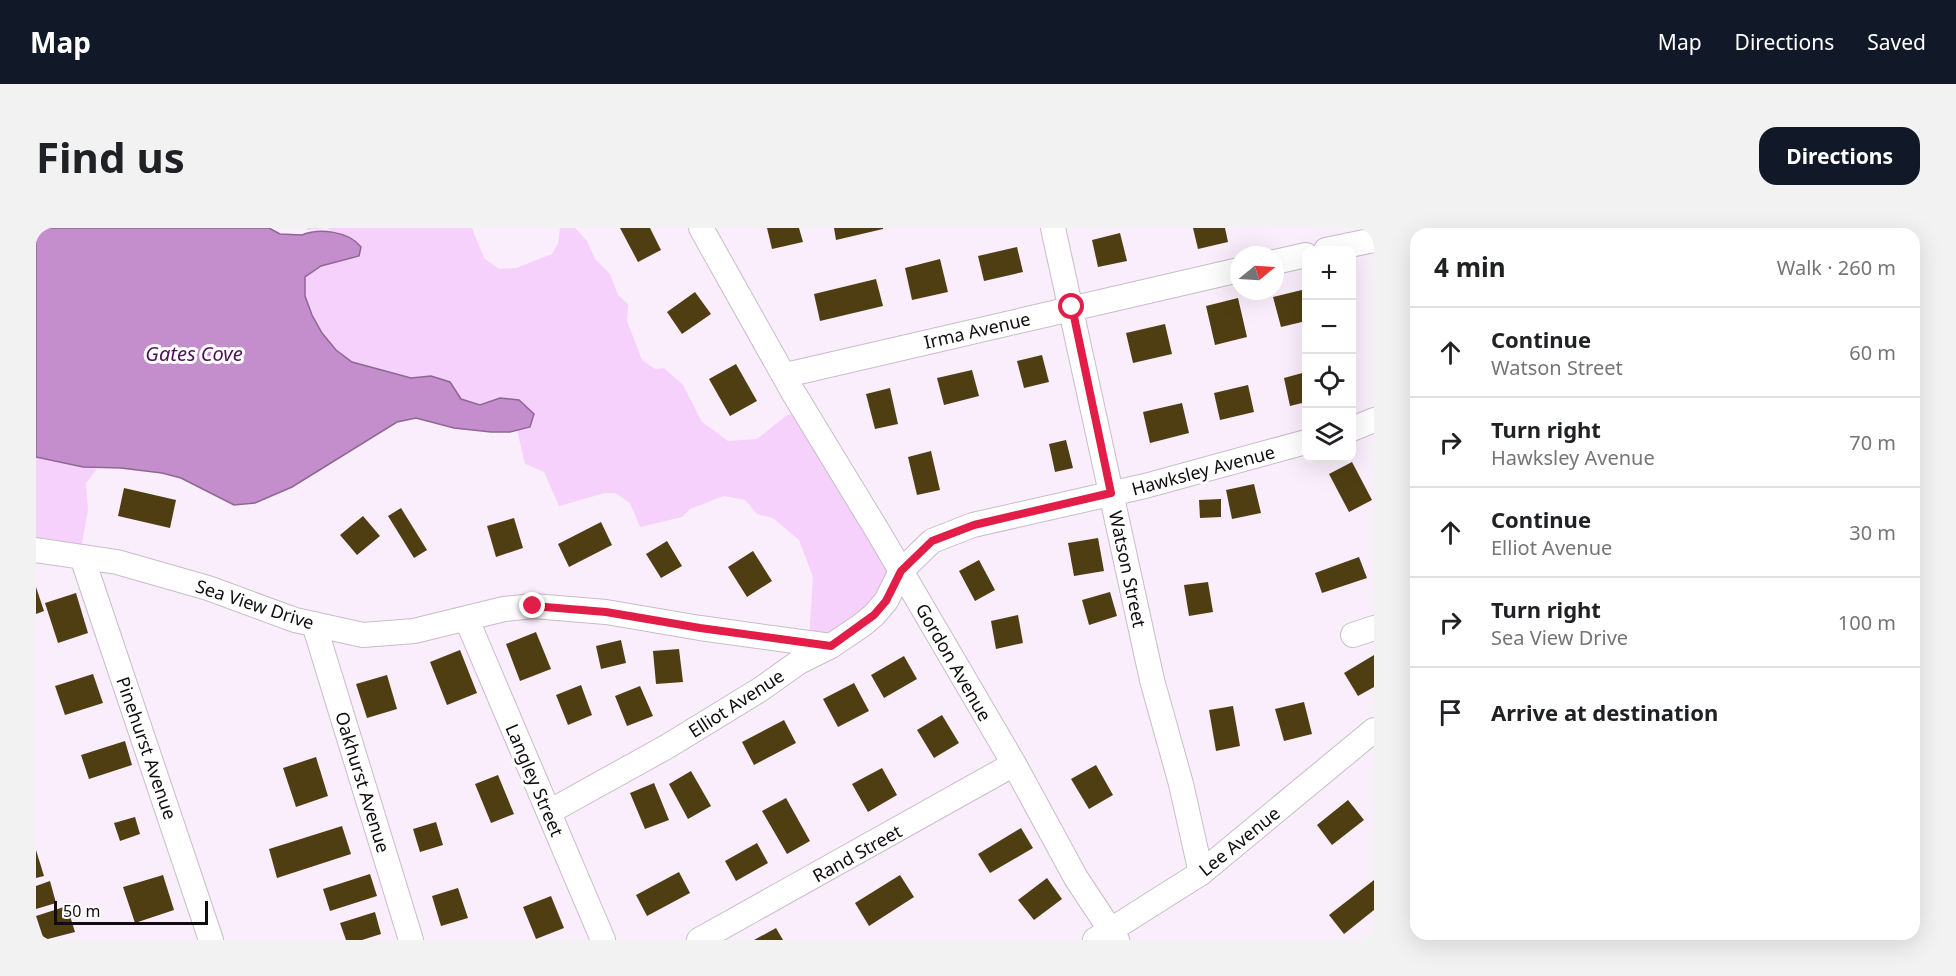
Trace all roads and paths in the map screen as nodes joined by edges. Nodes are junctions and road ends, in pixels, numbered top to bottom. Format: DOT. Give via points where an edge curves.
graph roads {
  1 [pos="701,228"];
  2 [pos="1053,228"];
  3 [pos="1374,240"];
  4 [pos="1345,246"];
  5 [pos="1302,256"];
  6 [pos="1284,260"];
  7 [pos="1230,272"];
  8 [pos="1072,307"];
  9 [pos="786,375"];
  10 [pos="1374,420"];
  11 [pos="1356,427"];
  12 [pos="1302,443"];
  13 [pos="1111,493"];
  14 [pos="36,550"];
  15 [pos="82,557"];
  16 [pos="901,571"];
  17 [pos="467,620"];
  18 [pos="314,624"];
  19 [pos="831,646"];
  20 [pos="1374,730"];
  21 [pos="1014,764"];
  22 [pos="549,812"];
  23 [pos="1201,873"];
  24 [pos="1107,936"];
  25 [pos="211,940"];
  26 [pos="411,940"];
  27 [pos="603,940"];
  28 [pos="699,940"];
  1 -- 9 [label="street, Gordon Avenue"];
  2 -- 8 [label="street, Watson Street"];
  3 -- 4 [label="street"];
  5 -- 6 [label="street"];
  7 -- 8 [label="street, Irma Avenue"];
  8 -- 9 [label="street, Irma Avenue"];
  8 -- 13 [label="street, Watson Street"];
  9 -- 16 [label="street, Gordon Avenue"];
  10 -- 11 [label="street"];
  12 -- 13 [label="street, Hawksley Avenue"];
  13 -- 16 [label="street, Hawksley Avenue" via="974,525 932,541"];
  13 -- 23 [label="street, Watson Street" via="1152,680"];
  14 -- 15 [label="street, Sea View Drive"];
  15 -- 18 [label="street, Sea View Drive" via="117,562 208,588"];
  15 -- 25 [label="street, Pinehurst Avenue"];
  16 -- 19 [label="street, Elliot Avenue" via="874,615"];
  16 -- 21 [label="street, Gordon Avenue"];
  17 -- 18 [label="street, Sea View Drive" via="414,631 363,635"];
  17 -- 19 [label="street, Sea View Drive" via="504,609 533,606 606,612"];
  17 -- 22 [label="street, Langley Street"];
  18 -- 26 [label="street, Oakhurst Avenue"];
  19 -- 22 [label="street, Elliot Avenue" via="799,662 668,746"];
  20 -- 23 [label="street, Lee Avenue"];
  21 -- 24 [label="street, Gordon Avenue"];
  21 -- 28 [label="street, Rand Street"];
  22 -- 27 [label="street, Langley Street"];
  23 -- 24 [label="street, Lee Avenue"];
}
